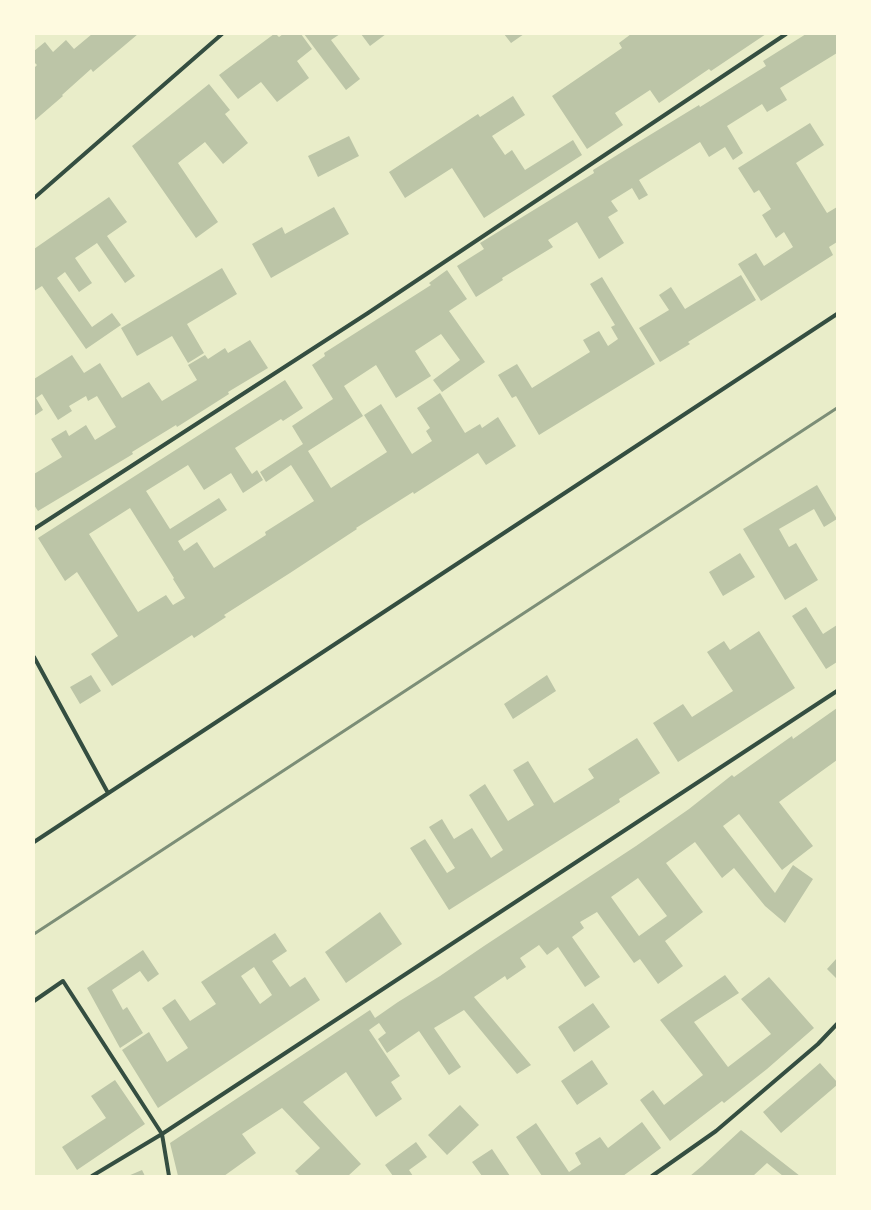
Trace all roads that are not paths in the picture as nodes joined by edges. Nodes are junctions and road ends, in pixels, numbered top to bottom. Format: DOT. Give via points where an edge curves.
graph roads {
  1 [pos="222,34"];
  2 [pos="786,34"];
  3 [pos="34,198"];
  4 [pos="837,314"];
  5 [pos="34,529"];
  6 [pos="34,657"];
  7 [pos="837,691"];
  8 [pos="108,793"];
  9 [pos="34,842"];
  10 [pos="34,1001"];
  11 [pos="837,1024"];
  12 [pos="162,1134"];
  13 [pos="92,1176"];
  14 [pos="169,1176"];
  15 [pos="652,1176"];
  1 -- 3 [label="street"];
  2 -- 5 [label="street" via="375,308"];
  4 -- 8 [label="street"];
  6 -- 8 [label="street"];
  7 -- 12 [label="street"];
  8 -- 9 [label="street"];
  10 -- 12 [label="street" via="63,981"];
  11 -- 15 [label="street" via="818,1044 716,1131"];
  12 -- 13 [label="street"];
  12 -- 14 [label="street"];
}
